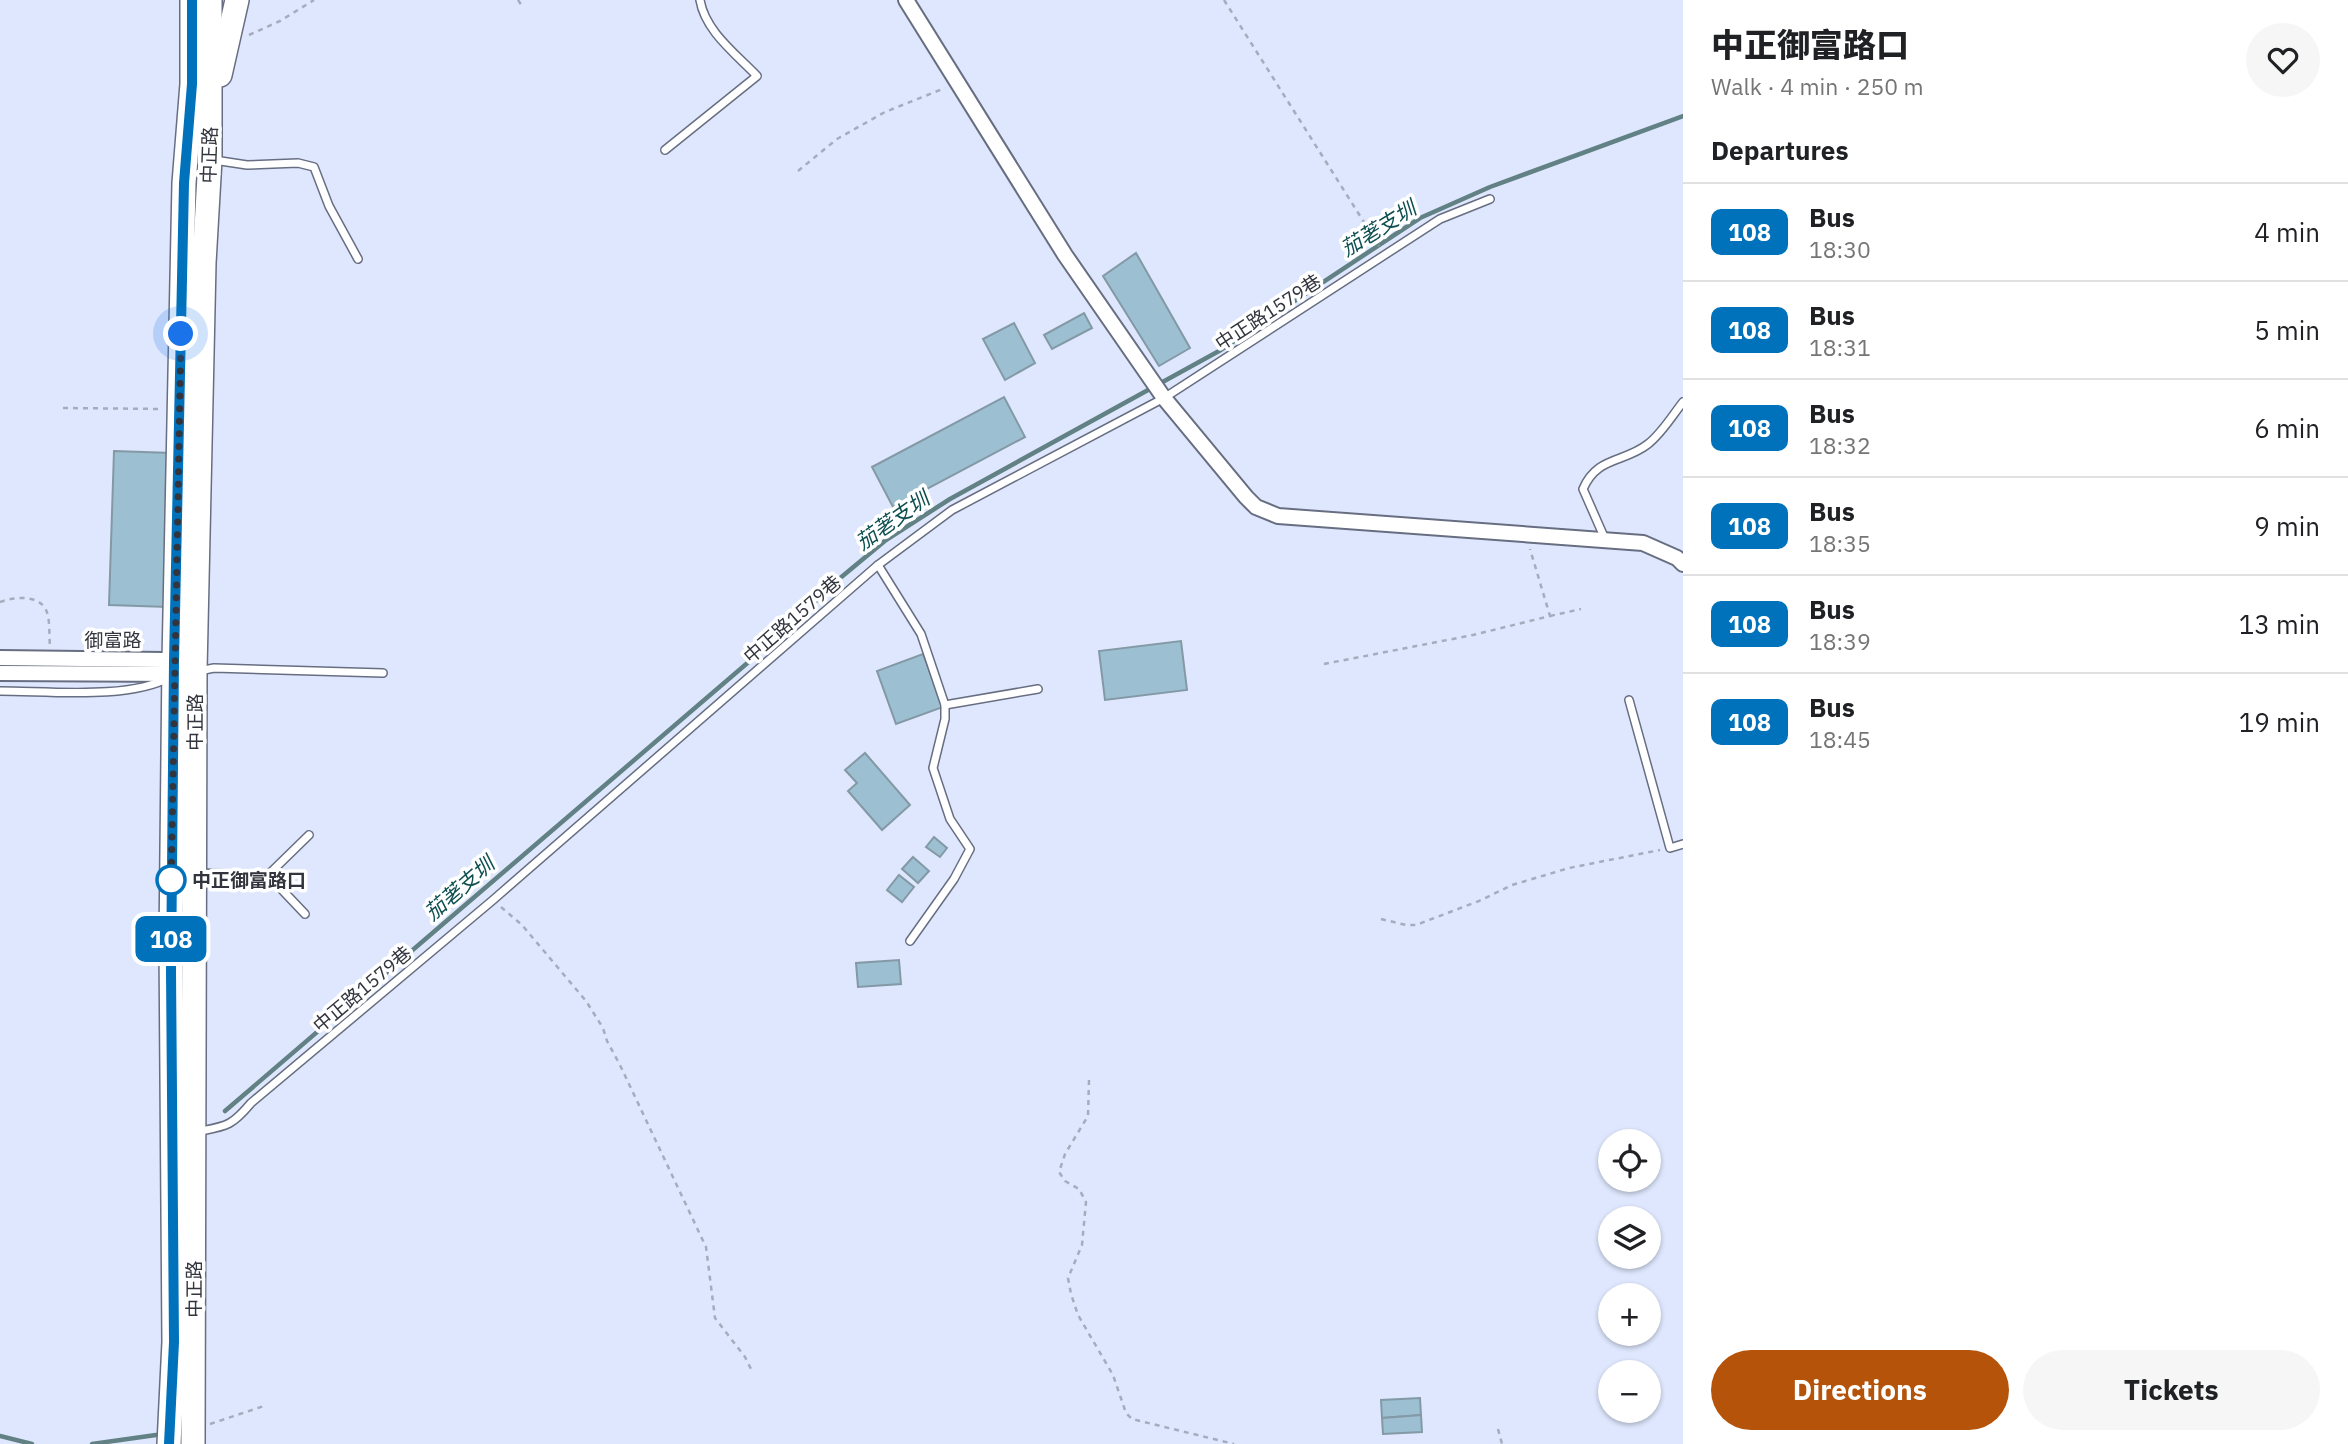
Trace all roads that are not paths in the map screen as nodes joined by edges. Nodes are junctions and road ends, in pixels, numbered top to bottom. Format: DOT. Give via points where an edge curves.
graph roads {
  1 [pos="192,0"];
  2 [pos="210,0"];
  3 [pos="237,0"];
  4 [pos="700,0"];
  5 [pos="906,0"];
  6 [pos="211,112"];
  7 [pos="665,150"];
  8 [pos="210,159"];
  9 [pos="1490,199"];
  10 [pos="358,259"];
  11 [pos="1164,398"];
  12 [pos="1683,402"];
  13 [pos="1605,538"];
  14 [pos="1683,564"];
  15 [pos="878,565"];
  16 [pos="0,658"];
  17 [pos="181,669"];
  18 [pos="0,673"];
  19 [pos="383,673"];
  20 [pos="1038,689"];
  21 [pos="0,691"];
  22 [pos="1629,700"];
  23 [pos="945,705"];
  24 [pos="309,835"];
  25 [pos="1683,844"];
  26 [pos="194,873"];
  27 [pos="268,875"];
  28 [pos="305,914"];
  29 [pos="910,941"];
  30 [pos="183,1133"];
  31 [pos="194,1437"];
  32 [pos="169,1444"];
  1 -- 17 [label="main road, 中正路" via="180,410"];
  2 -- 6 [label="main road, 中正路"];
  3 -- 6 [label="main road"];
  4 -- 7 [label="lane" via="719,38 757,76"];
  5 -- 11 [label="street" via="1065,255"];
  6 -- 8 [label="main road, 中正路"];
  8 -- 10 [label="lane" via="247,165 314,166 329,206"];
  8 -- 17 [label="main road, 中正路"];
  9 -- 11 [label="lane, 中正路1579巷" via="1440,219"];
  11 -- 13 [label="street" via="1246,497 1278,516"];
  11 -- 15 [label="lane, 中正路1579巷" via="952,510"];
  12 -- 13 [label="lane" via="1646,446 1589,475 1583,489"];
  13 -- 14 [label="street" via="1643,543"];
  15 -- 23 [label="lane" via="921,634"];
  15 -- 30 [label="lane, 中正路1579巷" via="230,1125"];
  16 -- 17 [label="street, 御富路"];
  17 -- 18 [label="street, 御富路"];
  17 -- 19 [label="lane"];
  17 -- 21 [label="lane" via="160,683 131,691"];
  17 -- 26 [label="main road, 中正路"];
  17 -- 30 [label="main road, 中正路" via="171,943"];
  20 -- 23 [label="lane"];
  22 -- 25 [label="lane" via="1670,848"];
  23 -- 29 [label="lane" via="933,768 950,819 970,849"];
  24 -- 27 [label="lane"];
  26 -- 27 [label="lane"];
  26 -- 30 [label="main road, 中正路"];
  27 -- 28 [label="lane"];
  30 -- 31 [label="main road, 中正路"];
  30 -- 32 [label="main road, 中正路"];
}
